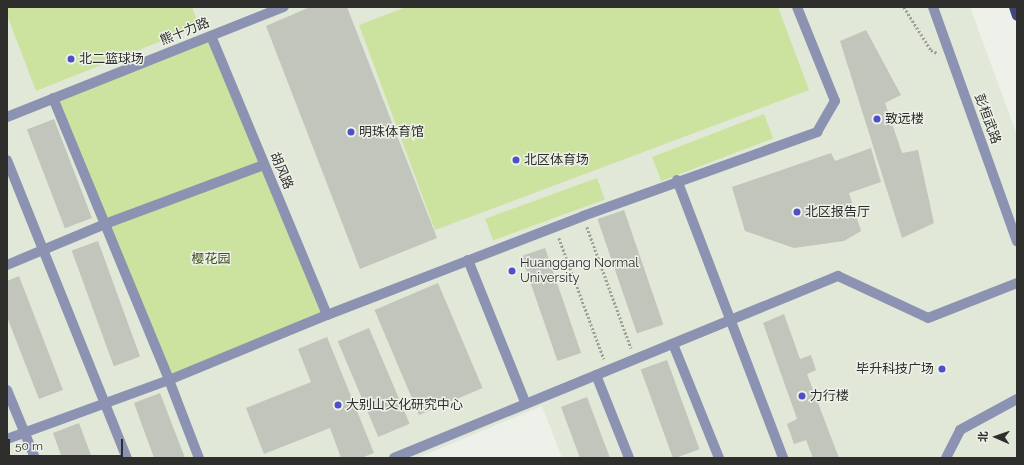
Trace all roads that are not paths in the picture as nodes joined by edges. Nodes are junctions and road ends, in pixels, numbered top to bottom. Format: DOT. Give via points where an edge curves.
graph roads {
  1 [pos="284,7"];
  2 [pos="797,7"];
  3 [pos="933,7"];
  4 [pos="1014,7"];
  5 [pos="1017,16"];
  6 [pos="211,36"];
  7 [pos="54,98"];
  8 [pos="7,117"];
  9 [pos="7,160"];
  10 [pos="264,165"];
  11 [pos="677,180"];
  12 [pos="105,224"];
  13 [pos="1017,241"];
  14 [pos="44,250"];
  15 [pos="468,260"];
  16 [pos="7,266"];
  17 [pos="1017,283"];
  18 [pos="327,315"];
  19 [pos="731,321"];
  20 [pos="673,344"];
  21 [pos="596,376"];
  22 [pos="169,380"];
  23 [pos="7,390"];
  24 [pos="1017,399"];
  25 [pos="104,404"];
  26 [pos="526,404"];
  27 [pos="24,433"];
  28 [pos="7,440"];
  29 [pos="35,458"];
  30 [pos="126,458"];
  31 [pos="199,458"];
  32 [pos="394,458"];
  33 [pos="629,458"];
  34 [pos="719,458"];
  35 [pos="783,458"];
  36 [pos="946,458"];
  1 -- 6 [label="street, 熊十力路"];
  2 -- 11 [label="street" via="835,101 817,132"];
  3 -- 13 [label="street, 彭桓武路"];
  4 -- 5 [label="main road"];
  6 -- 7 [label="street, 熊十力路"];
  6 -- 10 [label="street, 胡风路"];
  7 -- 8 [label="street, 熊十力路"];
  7 -- 12 [label="street"];
  9 -- 14 [label="street"];
  10 -- 12 [label="street"];
  10 -- 18 [label="street, 胡风路"];
  11 -- 15 [label="street"];
  11 -- 19 [label="street"];
  12 -- 14 [label="street"];
  12 -- 22 [label="street"];
  14 -- 16 [label="street"];
  14 -- 25 [label="street"];
  15 -- 18 [label="street"];
  15 -- 26 [label="street"];
  17 -- 19 [label="street" via="928,318 838,276"];
  18 -- 22 [label="street"];
  19 -- 20 [label="street"];
  19 -- 35 [label="street"];
  20 -- 21 [label="street"];
  20 -- 34 [label="street"];
  21 -- 26 [label="street"];
  21 -- 33 [label="street"];
  22 -- 25 [label="street"];
  22 -- 31 [label="street"];
  23 -- 27 [label="street"];
  24 -- 36 [label="street" via="960,430"];
  25 -- 27 [label="street"];
  25 -- 30 [label="street"];
  26 -- 32 [label="street"];
  27 -- 28 [label="street"];
  27 -- 29 [label="street"];
}
